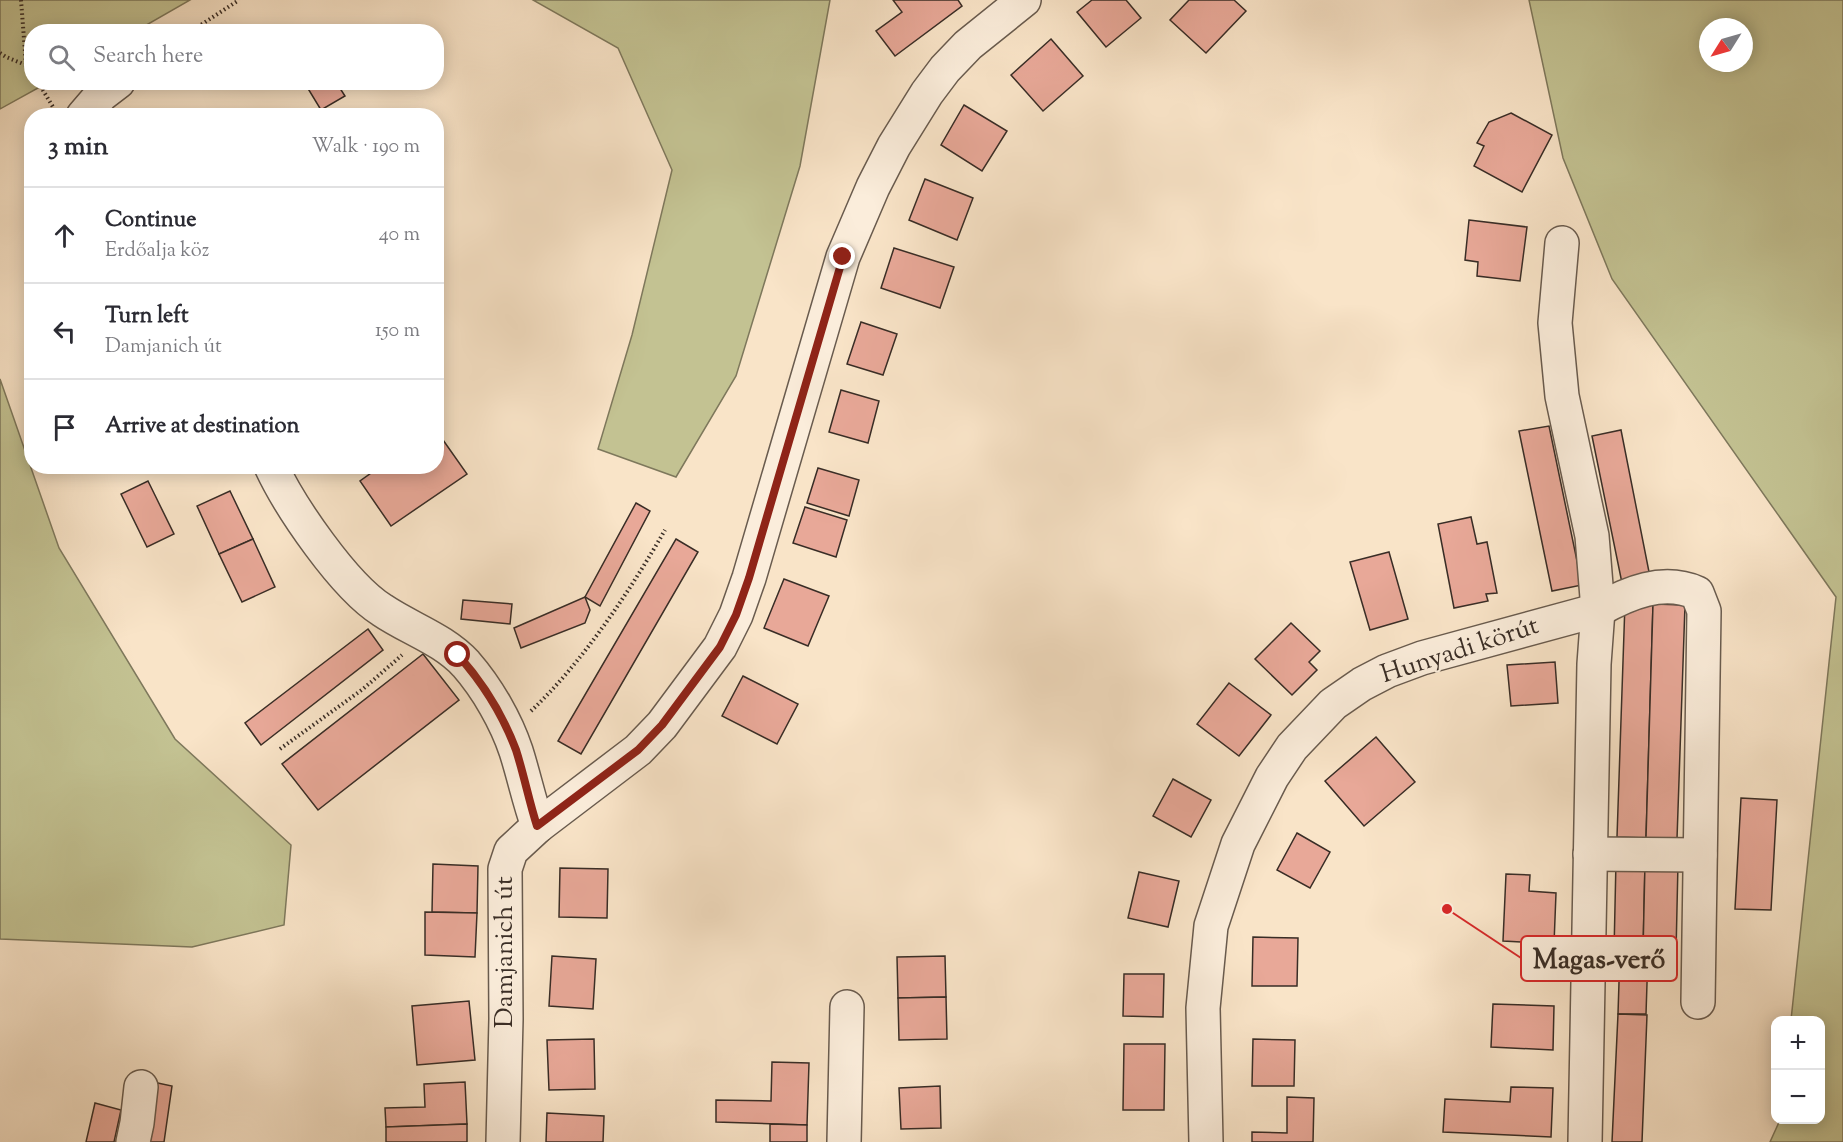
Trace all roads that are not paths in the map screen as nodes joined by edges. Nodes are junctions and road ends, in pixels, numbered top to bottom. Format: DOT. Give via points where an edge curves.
graph roads {
  1 [pos="1024,0"];
  2 [pos="108,90"];
  3 [pos="78,108"];
  4 [pos="1562,243"];
  5 [pos="274,474"];
  6 [pos="1598,610"];
  7 [pos="537,826"];
  8 [pos="1590,854"];
  9 [pos="1700,855"];
  10 [pos="1698,1002"];
  11 [pos="848,1006"];
  12 [pos="141,1087"];
  13 [pos="133,1142"];
  14 [pos="503,1142"];
  15 [pos="844,1142"];
  16 [pos="1206,1142"];
  17 [pos="1585,1142"];
  1 -- 7 [label="street, Damjanich út" via="945,69 894,146 869,196 843,257 749,578 720,647 662,725 638,750"];
  2 -- 3 [label="street"];
  4 -- 6 [label="street" via="1555,323 1558,362 1565,415 1592,537"];
  5 -- 7 [label="street" via="349,580 380,609 458,655 468,666 508,731"];
  6 -- 8 [label="street"];
  6 -- 9 [label="street, Hunyadi körút" via="1625,595 1659,587 1686,588 1697,593 1704,611"];
  6 -- 16 [label="street, Hunyadi körút" via="1387,671 1333,704 1292,747 1238,844 1211,926 1203,1008"];
  7 -- 14 [label="street, Damjanich út" via="511,851 505,869"];
  8 -- 9 [label="street"];
  8 -- 17 [label="street"];
  9 -- 10 [label="street"];
  11 -- 15 [label="street"];
  12 -- 13 [label="street"];
}
